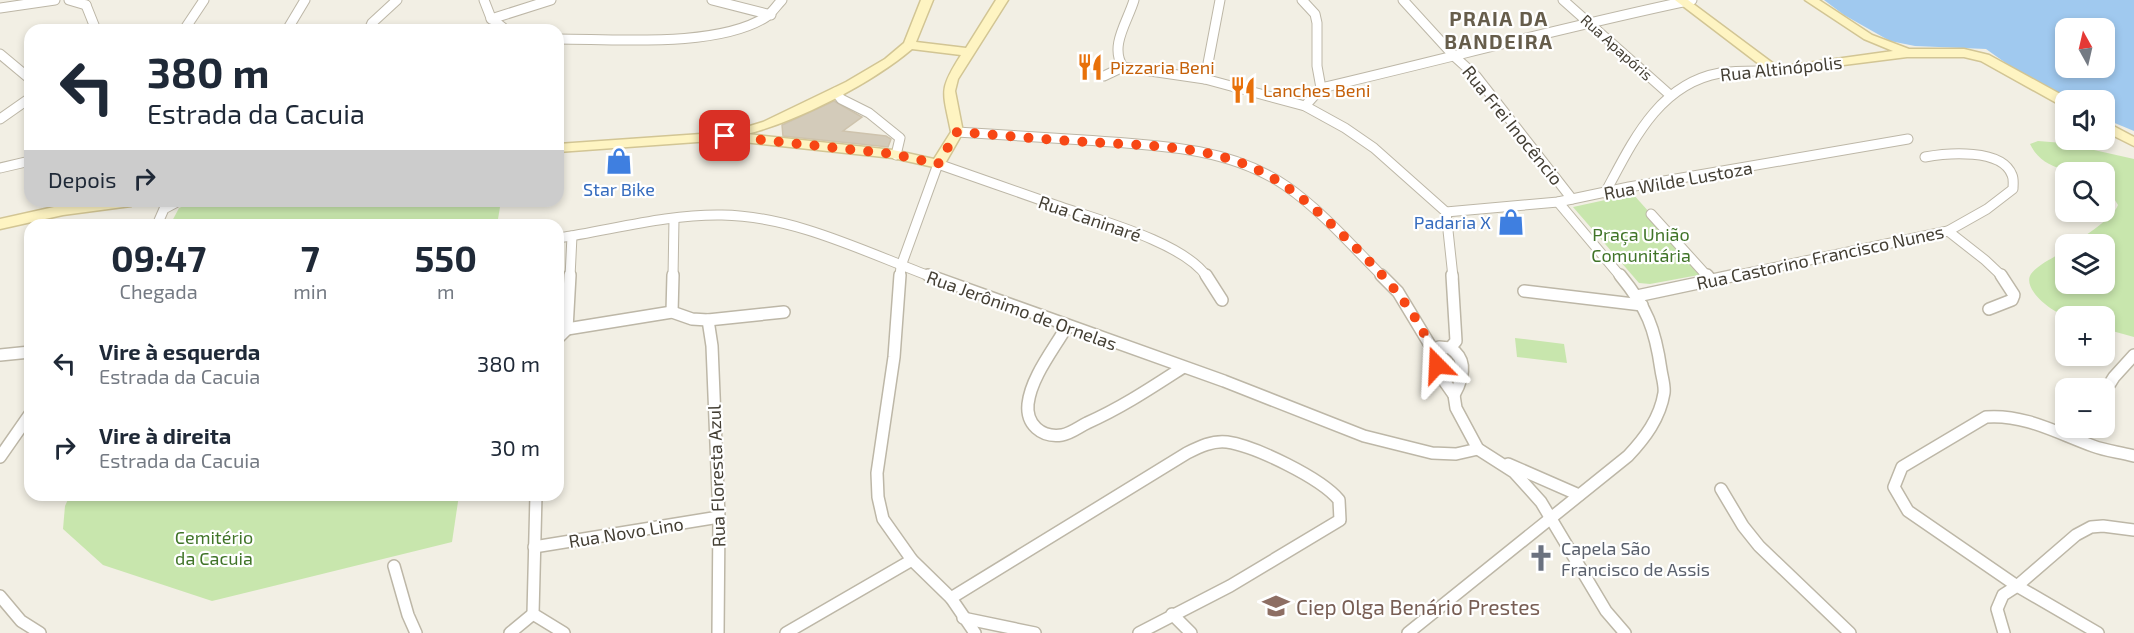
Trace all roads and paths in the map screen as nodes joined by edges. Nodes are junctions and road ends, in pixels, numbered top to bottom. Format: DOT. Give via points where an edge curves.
graph roads {
  1 [pos="55,0"];
  2 [pos="69,0"];
  3 [pos="204,0"];
  4 [pos="305,0"];
  5 [pos="397,0"];
  6 [pos="484,0"];
  7 [pos="550,0"];
  8 [pos="712,0"];
  9 [pos="782,0"];
  10 [pos="927,0"];
  11 [pos="1002,0"];
  12 [pos="1134,0"];
  13 [pos="1220,0"];
  14 [pos="1302,0"];
  15 [pos="1403,0"];
  16 [pos="1563,0"];
  17 [pos="1810,0"];
  18 [pos="1685,1"];
  19 [pos="88,3"];
  20 [pos="0,9"];
  21 [pos="771,15"];
  22 [pos="491,19"];
  23 [pos="91,21"];
  24 [pos="1588,22"];
  25 [pos="89,24"];
  26 [pos="93,24"];
  27 [pos="188,24"];
  28 [pos="291,24"];
  29 [pos="372,24"];
  30 [pos="498,24"];
  31 [pos="564,39"];
  32 [pos="1872,39"];
  33 [pos="909,45"];
  34 [pos="969,52"];
  35 [pos="1906,53"];
  36 [pos="0,54"];
  37 [pos="1455,57"];
  38 [pos="1877,58"];
  39 [pos="1123,67"];
  40 [pos="1776,71"];
  41 [pos="24,74"];
  42 [pos="1104,76"];
  43 [pos="1205,79"];
  44 [pos="1321,88"];
  45 [pos="836,92"];
  46 [pos="1670,95"];
  47 [pos="2055,97"];
  48 [pos="24,102"];
  49 [pos="1305,106"];
  50 [pos="0,119"];
  51 [pos="767,125"];
  52 [pos="2115,131"];
  53 [pos="957,132"];
  54 [pos="725,136"];
  55 [pos="767,139"];
  56 [pos="1908,139"];
  57 [pos="2134,142"];
  58 [pos="564,148"];
  59 [pos="896,155"];
  60 [pos="1925,157"];
  61 [pos="24,162"];
  62 [pos="938,164"];
  63 [pos="0,168"];
  64 [pos="1605,193"];
  65 [pos="1572,199"];
  66 [pos="1558,202"];
  67 [pos="60,207"];
  68 [pos="168,207"];
  69 [pos="164,209"];
  70 [pos="1446,212"];
  71 [pos="1651,214"];
  72 [pos="160,219"];
  73 [pos="674,219"];
  74 [pos="0,224"];
  75 [pos="1948,231"];
  76 [pos="572,236"];
  77 [pos="564,237"];
  78 [pos="901,266"];
  79 [pos="1712,281"];
  80 [pos="1524,291"];
  81 [pos="1222,300"];
  82 [pos="1639,300"];
  83 [pos="1989,309"];
  84 [pos="672,312"];
  85 [pos="784,312"];
  86 [pos="708,320"];
  87 [pos="1067,326"];
  88 [pos="567,329"];
  89 [pos="564,332"];
  90 [pos="1451,347"];
  91 [pos="1433,350"];
  92 [pos="24,353"];
  93 [pos="0,355"];
  94 [pos="2134,355"];
  95 [pos="1182,368"];
  96 [pos="1440,375"];
  97 [pos="1461,378"];
  98 [pos="2113,378"];
  99 [pos="1454,395"];
  100 [pos="24,423"];
  101 [pos="1479,449"];
  102 [pos="2134,456"];
  103 [pos="0,457"];
  104 [pos="1498,460"];
  105 [pos="1721,489"];
  106 [pos="1579,495"];
  107 [pos="536,501"];
  108 [pos="719,518"];
  109 [pos="1550,518"];
  110 [pos="2134,530"];
  111 [pos="534,547"];
  112 [pos="912,560"];
  113 [pos="394,566"];
  114 [pos="2017,586"];
  115 [pos="0,596"];
  116 [pos="951,598"];
  117 [pos="533,614"];
  118 [pos="1172,614"];
  119 [pos="963,618"];
  120 [pos="1155,630"];
  121 [pos="40,633"];
  122 [pos="416,633"];
  123 [pos="510,633"];
  124 [pos="564,633"];
  125 [pos="718,633"];
  126 [pos="786,633"];
  127 [pos="975,633"];
  128 [pos="1035,633"];
  129 [pos="1139,633"];
  130 [pos="1191,633"];
  131 [pos="1408,633"];
  132 [pos="1625,633"];
  133 [pos="1850,633"];
  134 [pos="2004,633"];
  135 [pos="2098,633"];
  1 -- 20 [label="street"];
  2 -- 19 [label="street"];
  3 -- 27 [label="street"];
  4 -- 28 [label="street"];
  5 -- 29 [label="street"];
  6 -- 22 [label="street" via="484,9"];
  7 -- 22 [label="street"];
  8 -- 21 [label="street"];
  9 -- 21 [label="street"];
  10 -- 33 [label="main road"];
  11 -- 34 [label="main road"];
  12 -- 39 [label="street" via="1118,46 1118,60"];
  13 -- 43 [label="street"];
  14 -- 44 [label="street" via="1315,14 1317,23"];
  15 -- 37 [label="street, Rua Frei Inocêncio"];
  16 -- 24 [label="street, Rua Apapóris"];
  17 -- 32 [label="main road"];
  18 -- 24 [label="street"];
  18 -- 40 [label="main road"];
  19 -- 23 [label="street"];
  21 -- 31 [label="street" via="725,33 690,38"];
  22 -- 30 [label="street"];
  23 -- 25 [label="street"];
  23 -- 26 [label="street"];
  24 -- 37 [label="street"];
  24 -- 46 [label="street, Rua Apapóris"];
  32 -- 35 [label="main road"];
  32 -- 38 [label="main road" via="1880,50"];
  33 -- 34 [label="main road"];
  33 -- 45 [label="main road" via="890,62"];
  34 -- 53 [label="main road" via="949,91"];
  35 -- 38 [label="main road, Rua Altinópolis"];
  35 -- 47 [label="main road, Rua Altinópolis" via="1977,55"];
  36 -- 41 [label="street"];
  37 -- 44 [label="street"];
  37 -- 65 [label="street, Rua Frei Inocêncio" via="1476,76"];
  38 -- 40 [label="main road, Rua Altinópolis"];
  39 -- 42 [label="street"];
  39 -- 43 [label="street"];
  40 -- 46 [label="street, Rua Altinópolis" via="1719,73 1689,83"];
  43 -- 49 [label="street"];
  44 -- 49 [label="street"];
  45 -- 51 [label="main road"];
  45 -- 59 [label="street" via="900,138"];
  46 -- 64 [label="street, Rua Altinópolis" via="1644,124"];
  48 -- 50 [label="street"];
  49 -- 70 [label="street" via="1374,148"];
  51 -- 54 [label="main road"];
  51 -- 55 [label="main road" via="763,135"];
  52 -- 57 [label="main road"];
  53 -- 62 [label="main road"];
  53 -- 91 [label="street" via="1158,145 1204,153 1269,175 1321,214 1381,273 1409,308"];
  54 -- 55 [label="main road"];
  54 -- 58 [label="main road"];
  55 -- 59 [label="main road"];
  56 -- 64 [label="street, Rua Wilde Lustoza"];
  59 -- 62 [label="main road"];
  60 -- 75 [label="street, Rua Castorino Francisco Nunes" via="1974,154 2003,165 2015,181 2013,189 1997,202"];
  61 -- 63 [label="street"];
  62 -- 78 [label="street"];
  62 -- 81 [label="street, Rua Caninaré" via="1169,247 1203,271"];
  64 -- 65 [label="street, Rua Wilde Lustoza"];
  65 -- 66 [label="street, Rua Wilde Lustoza"];
  66 -- 70 [label="street, Rua Wilde Lustoza"];
  66 -- 82 [label="street"];
  67 -- 74 [label="main road"];
  68 -- 69 [label="street"];
  69 -- 72 [label="street"];
  70 -- 90 [label="street" via="1456,311 1456,341"];
  71 -- 79 [label="street"];
  73 -- 76 [label="street, Rua Jerônimo de Ornelas"];
  73 -- 78 [label="street, Rua Jerônimo de Ornelas" via="723,215 774,222"];
  73 -- 84 [label="street"];
  75 -- 79 [label="street, Rua Castorino Francisco Nunes"];
  75 -- 83 [label="street" via="1994,268 2011,288 2012,300"];
  76 -- 77 [label="street, Rua Jerônimo de Ornelas"];
  76 -- 88 [label="street"];
  78 -- 87 [label="street, Rua Jerônimo de Ornelas"];
  78 -- 112 [label="street" via="894,357 877,473 883,519"];
  79 -- 82 [label="street, Rua Castorino Francisco Nunes"];
  80 -- 82 [label="street, Rua Castorino Francisco Nunes"];
  82 -- 106 [label="street" via="1656,335 1664,392 1646,437"];
  84 -- 86 [label="street"];
  84 -- 88 [label="street"];
  85 -- 86 [label="street"];
  86 -- 108 [label="street, Rua Floresta Azul"];
  87 -- 95 [label="street, Rua Jerônimo de Ornelas"];
  87 -- 95 [label="street" via="1028,402 1031,424 1042,433 1062,435 1110,412"];
  88 -- 89 [label="street"];
  90 -- 91 [label="street"];
  90 -- 97 [label="street" via="1461,363"];
  91 -- 96 [label="street"];
  92 -- 93 [label="street"];
  94 -- 98 [label="street"];
  95 -- 101 [label="street, Rua Jerônimo de Ornelas" via="1324,423 1383,441 1442,453"];
  96 -- 97 [label="street"];
  96 -- 99 [label="street"];
  97 -- 99 [label="street"];
  99 -- 101 [label="street" via="1460,421"];
  100 -- 103 [label="street"];
  101 -- 104 [label="street"];
  102 -- 114 [label="street" via="2094,447 2019,418 1995,416 1986,417 1902,467 1894,487 1908,511"];
  104 -- 106 [label="street"];
  104 -- 109 [label="street" via="1529,487"];
  105 -- 133 [label="street" via="1759,546"];
  106 -- 109 [label="street"];
  107 -- 111 [label="street"];
  108 -- 111 [label="street, Rua Novo Lino"];
  108 -- 125 [label="street, Rua Floresta Azul"];
  109 -- 131 [label="street"];
  109 -- 132 [label="street" via="1606,611"];
  110 -- 114 [label="street" via="2091,527 2076,535"];
  111 -- 117 [label="street"];
  112 -- 116 [label="street"];
  112 -- 126 [label="street"];
  113 -- 122 [label="street"];
  114 -- 134 [label="street" via="2003,595 1997,609"];
  114 -- 135 [label="street"];
  115 -- 121 [label="street" via="21,621"];
  116 -- 118 [label="street" via="1187,453 1212,442 1242,445 1317,481 1339,499 1340,520 1230,586"];
  116 -- 119 [label="street"];
  117 -- 123 [label="street"];
  117 -- 124 [label="street"];
  118 -- 120 [label="street"];
  118 -- 130 [label="street"];
  119 -- 127 [label="street"];
  119 -- 128 [label="street"];
  120 -- 129 [label="street"];
}
